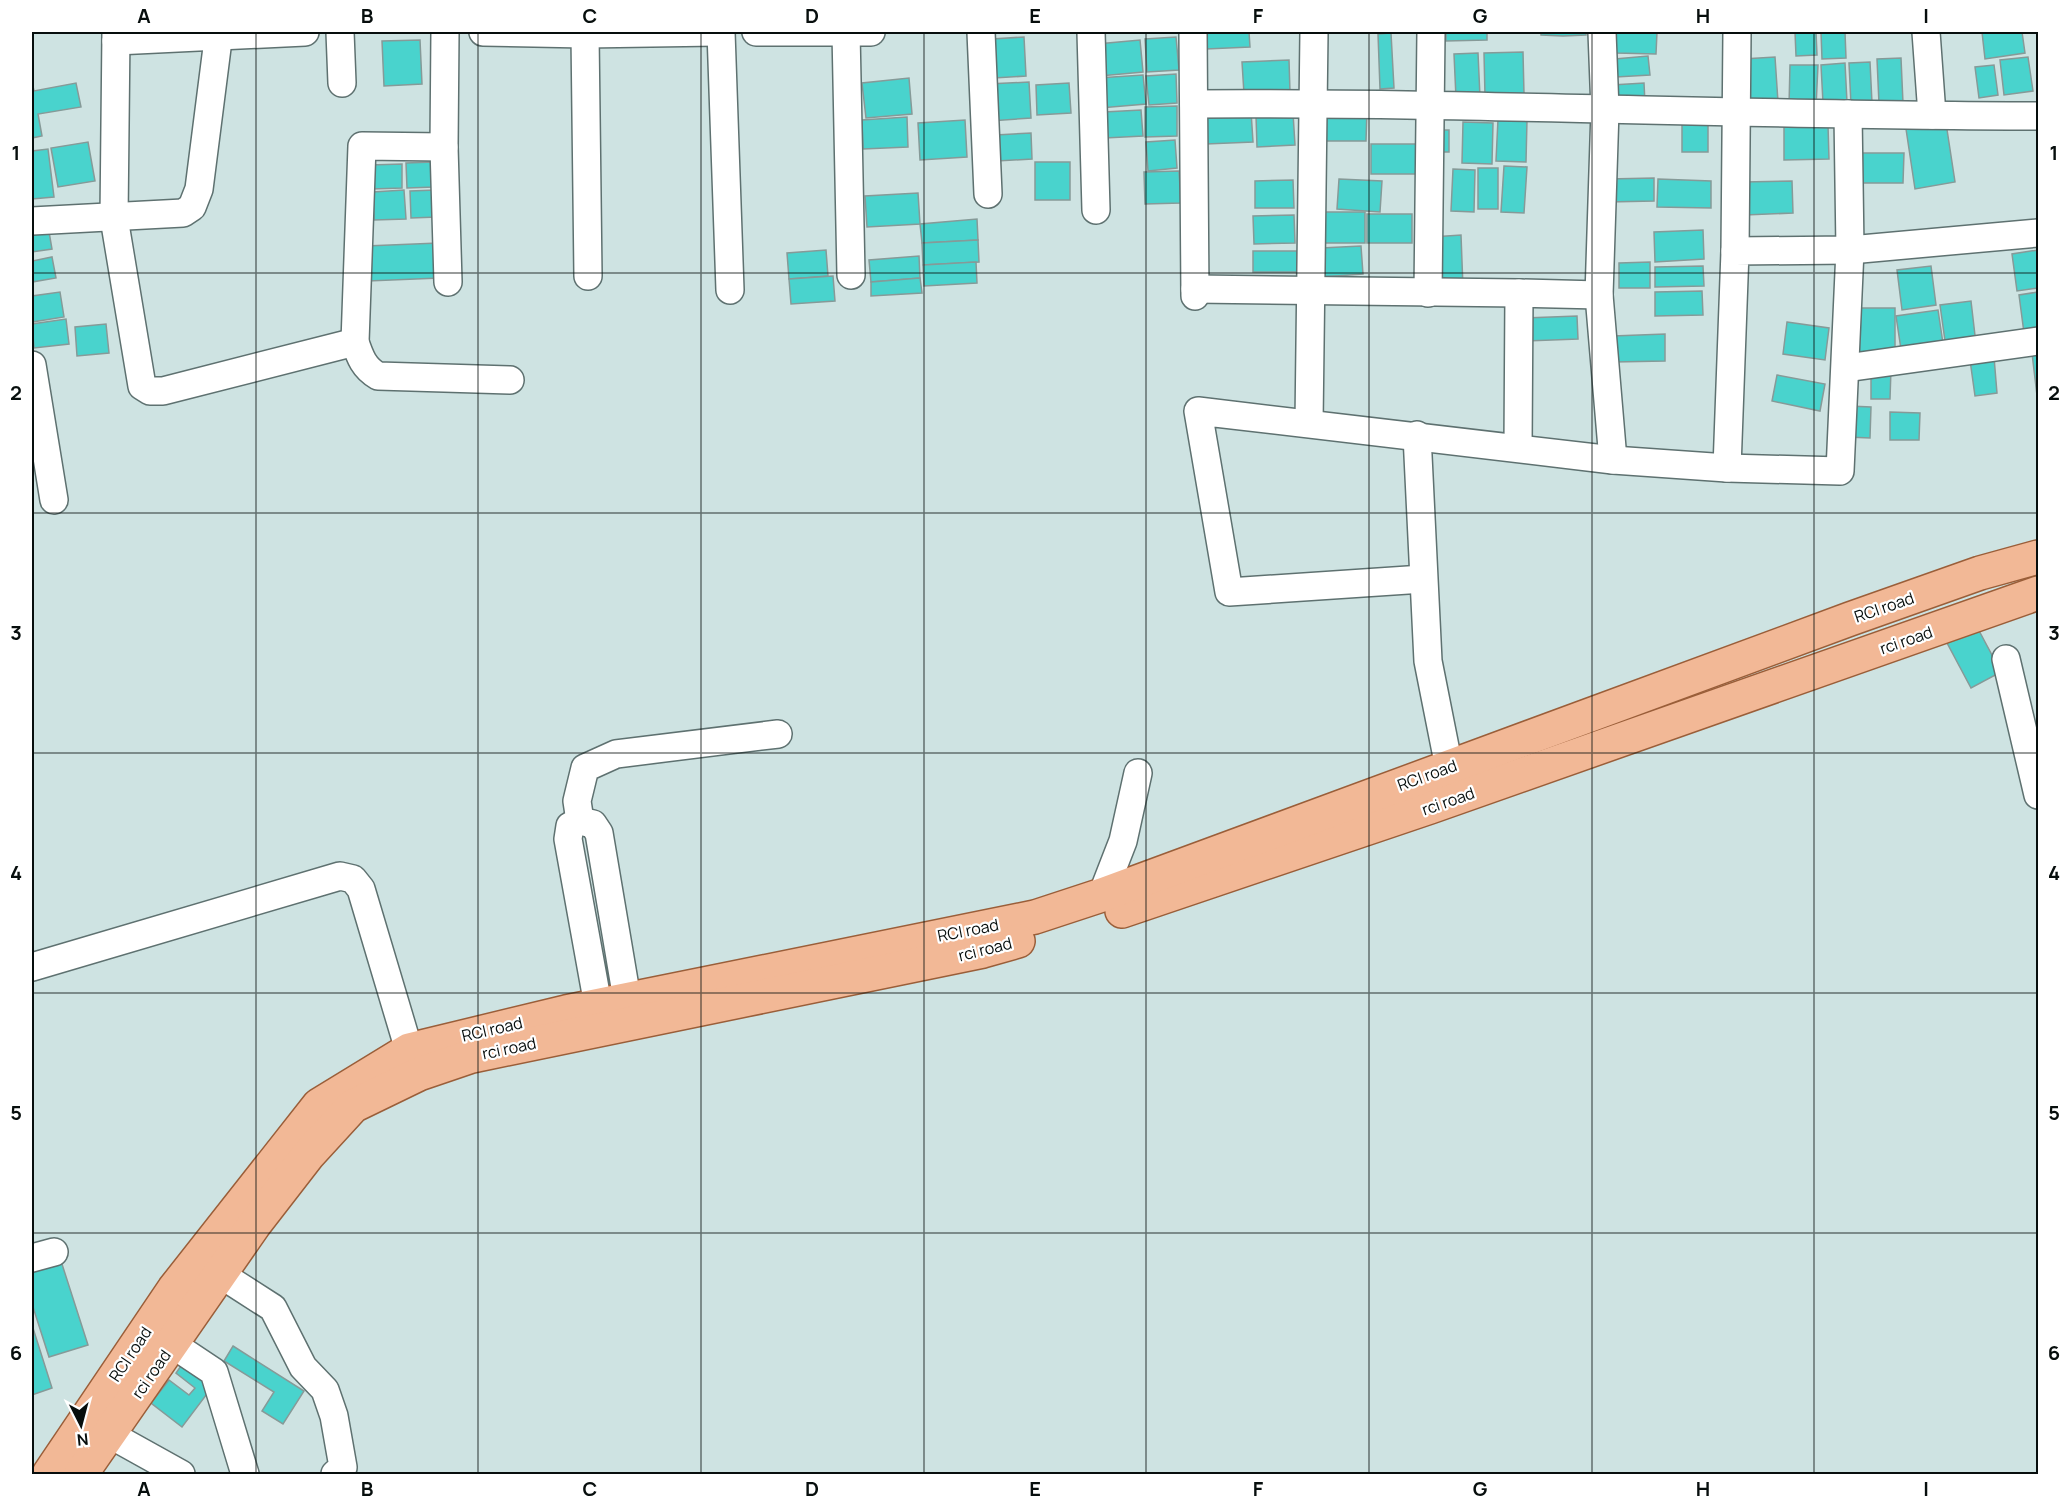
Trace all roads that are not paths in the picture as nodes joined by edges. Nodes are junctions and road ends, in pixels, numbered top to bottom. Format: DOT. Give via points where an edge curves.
graph roads {
  1 [pos="305,32"];
  2 [pos="340,32"];
  3 [pos="446,32"];
  4 [pos="483,32"];
  5 [pos="719,32"];
  6 [pos="756,32"];
  7 [pos="846,32"];
  8 [pos="871,32"];
  9 [pos="981,32"];
  10 [pos="1091,32"];
  11 [pos="1193,32"];
  12 [pos="1314,32"];
  13 [pos="1431,32"];
  14 [pos="1602,32"];
  15 [pos="1737,32"];
  16 [pos="1926,32"];
  17 [pos="585,33"];
  18 [pos="219,34"];
  19 [pos="116,36"];
  20 [pos="342,83"];
  21 [pos="1314,103"];
  22 [pos="1194,104"];
  23 [pos="1430,104"];
  24 [pos="1605,110"];
  25 [pos="1738,112"];
  26 [pos="1848,114"];
  27 [pos="1932,115"];
  28 [pos="2038,116"];
  29 [pos="444,147"];
  30 [pos="988,194"];
  31 [pos="1096,210"];
  32 [pos="114,218"];
  33 [pos="32,221"];
  34 [pos="2038,233"];
  35 [pos="1850,250"];
  36 [pos="1735,251"];
  37 [pos="851,275"];
  38 [pos="588,276"];
  39 [pos="448,282"];
  40 [pos="730,290"];
  41 [pos="1312,291"];
  42 [pos="1428,293"];
  43 [pos="1519,293"];
  44 [pos="1599,295"];
  45 [pos="2038,341"];
  46 [pos="355,342"];
  47 [pos="32,365"];
  48 [pos="1846,368"];
  49 [pos="510,380"];
  50 [pos="1309,423"];
  51 [pos="1417,435"];
  52 [pos="1518,447"];
  53 [pos="1613,460"];
  54 [pos="1727,468"];
  55 [pos="54,500"];
  56 [pos="2038,557"];
  57 [pos="1422,579"];
  58 [pos="2038,593"];
  59 [pos="2007,658"];
  60 [pos="778,734"];
  61 [pos="1538,734"];
  62 [pos="2034,758"];
  63 [pos="1551,765"];
  64 [pos="1449,767"];
  65 [pos="1138,773"];
  66 [pos="2038,795"];
  67 [pos="1102,895"];
  68 [pos="32,967"];
  69 [pos="812,974"];
  70 [pos="613,1002"];
  71 [pos="409,1050"];
  72 [pos="220,1274"];
  73 [pos="172,1344"];
  74 [pos="110,1434"];
  75 [pos="49,1474"];
  76 [pos="81,1474"];
  77 [pos="181,1474"];
  78 [pos="245,1474"];
  79 [pos="335,1474"];
  1 -- 18 [label="street"];
  2 -- 20 [label="street"];
  3 -- 29 [label="street"];
  4 -- 17 [label="street"];
  5 -- 17 [label="street"];
  5 -- 40 [label="street"];
  6 -- 7 [label="street"];
  7 -- 8 [label="street"];
  7 -- 37 [label="street"];
  9 -- 30 [label="street"];
  10 -- 31 [label="street"];
  11 -- 22 [label="street"];
  12 -- 21 [label="street"];
  13 -- 23 [label="street"];
  14 -- 24 [label="street"];
  15 -- 25 [label="street"];
  16 -- 27 [label="street"];
  17 -- 38 [label="street"];
  18 -- 19 [label="street"];
  18 -- 32 [label="street" via="199,189 192,207 183,213"];
  19 -- 32 [label="street"];
  21 -- 22 [label="street"];
  21 -- 23 [label="street"];
  21 -- 41 [label="street"];
  22 -- 41 [label="street" via="1195,292"];
  23 -- 24 [label="street"];
  23 -- 42 [label="street"];
  24 -- 25 [label="street"];
  24 -- 44 [label="street"];
  25 -- 26 [label="street"];
  25 -- 36 [label="street"];
  26 -- 27 [label="street"];
  26 -- 35 [label="street"];
  27 -- 28 [label="street"];
  29 -- 39 [label="street"];
  29 -- 46 [label="street" via="362,146"];
  32 -- 33 [label="street"];
  32 -- 46 [label="street" via="142,386 150,391 163,391"];
  34 -- 35 [label="street"];
  35 -- 36 [label="street"];
  35 -- 48 [label="street"];
  36 -- 54 [label="street"];
  41 -- 42 [label="street"];
  41 -- 50 [label="street"];
  42 -- 43 [label="street"];
  43 -- 44 [label="street"];
  43 -- 52 [label="street"];
  44 -- 53 [label="street"];
  45 -- 48 [label="street"];
  46 -- 49 [label="street" via="361,360 378,376"];
  47 -- 55 [label="street"];
  48 -- 54 [label="street" via="1840,471"];
  50 -- 51 [label="street"];
  50 -- 57 [label="street" via="1198,411 1228,592"];
  51 -- 52 [label="street"];
  51 -- 57 [label="street"];
  52 -- 53 [label="street"];
  53 -- 54 [label="street"];
  56 -- 61 [label="main road, RCI road" via="1872,611"];
  57 -- 64 [label="street" via="1428,661"];
  58 -- 63 [label="main road, rci road"];
  59 -- 62 [label="street"];
  60 -- 70 [label="street" via="616,754 585,768 577,801 580,821 570,826 568,839"];
  61 -- 63 [label="main road"];
  61 -- 64 [label="main road, RCI road"];
  62 -- 66 [label="street"];
  63 -- 69 [label="main road, rci road" via="1099,919 983,951"];
  64 -- 67 [label="main road, RCI road"];
  65 -- 67 [label="street" via="1123,841"];
  67 -- 69 [label="main road, RCI road"];
  68 -- 71 [label="street" via="340,876 353,879 361,889"];
  69 -- 70 [label="main road, RCI road"];
  69 -- 72 [label="main road, rci road" via="472,1056 419,1074 353,1106 309,1154"];
  70 -- 71 [label="main road, RCI road"];
  71 -- 75 [label="main road, RCI road" via="319,1105 174,1289"];
  72 -- 73 [label="main road, rci road"];
  72 -- 79 [label="street" via="273,1308 303,1367 325,1390 343,1467"];
  73 -- 74 [label="main road, rci road"];
  73 -- 78 [label="street" via="214,1372"];
  74 -- 76 [label="main road, rci road"];
  74 -- 77 [label="street"];
}
